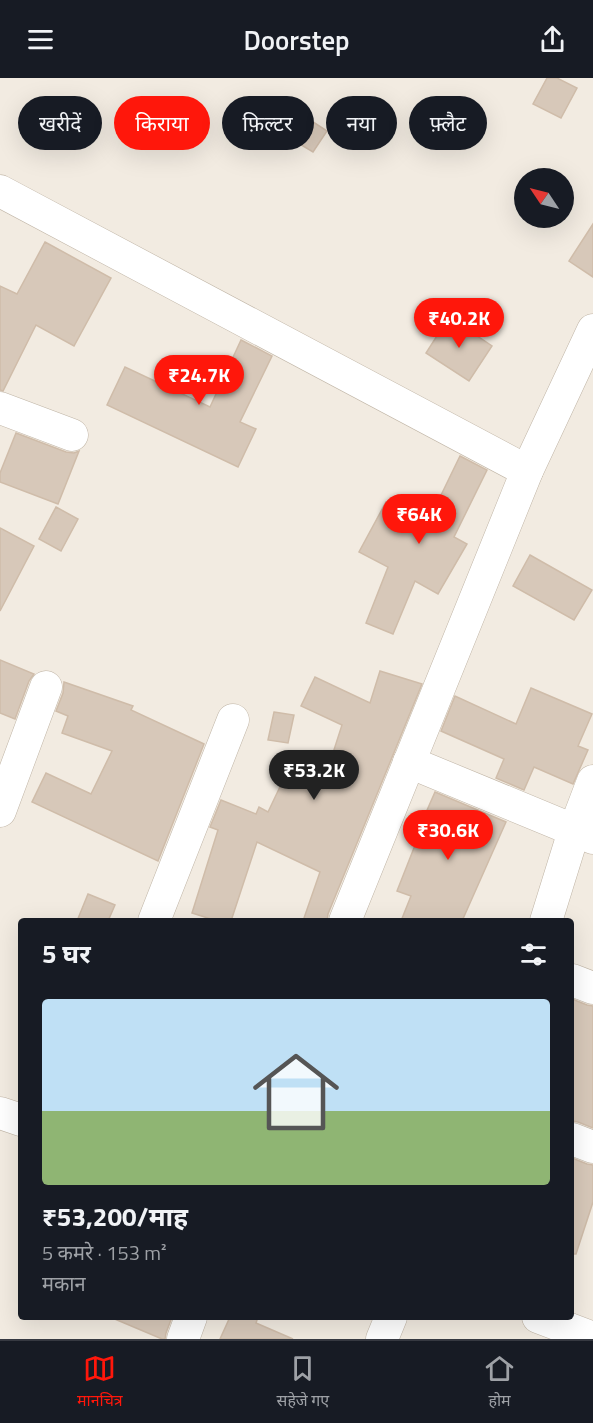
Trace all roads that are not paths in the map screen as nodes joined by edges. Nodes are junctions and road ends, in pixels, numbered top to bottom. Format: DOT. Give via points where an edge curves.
graph roads {
  1 [pos="0,191"];
  2 [pos="593,330"];
  3 [pos="0,408"];
  4 [pos="72,435"];
  5 [pos="527,471"];
  6 [pos="46,687"];
  7 [pos="233,720"];
  8 [pos="408,762"];
  9 [pos="593,781"];
  10 [pos="0,811"];
  11 [pos="584,835"];
  12 [pos="155,918"];
  13 [pos="346,918"];
  14 [pos="547,918"];
  15 [pos="574,981"];
  16 [pos="593,988"];
  17 [pos="0,1113"];
  18 [pos="18,1119"];
  19 [pos="574,1140"];
  20 [pos="593,1147"];
  21 [pos="190,1320"];
  22 [pos="390,1320"];
  23 [pos="544,1320"];
  24 [pos="574,1335"];
  25 [pos="183,1339"];
  26 [pos="382,1339"];
  1 -- 5 [label="street"];
  2 -- 5 [label="street"];
  3 -- 4 [label="street"];
  5 -- 8 [label="street"];
  6 -- 10 [label="street"];
  7 -- 12 [label="street"];
  8 -- 11 [label="street"];
  8 -- 13 [label="street"];
  9 -- 11 [label="street"];
  11 -- 14 [label="street"];
  15 -- 16 [label="street"];
  17 -- 18 [label="street"];
  19 -- 20 [label="street"];
  21 -- 25 [label="street"];
  22 -- 26 [label="street"];
  23 -- 24 [label="street"];
}
